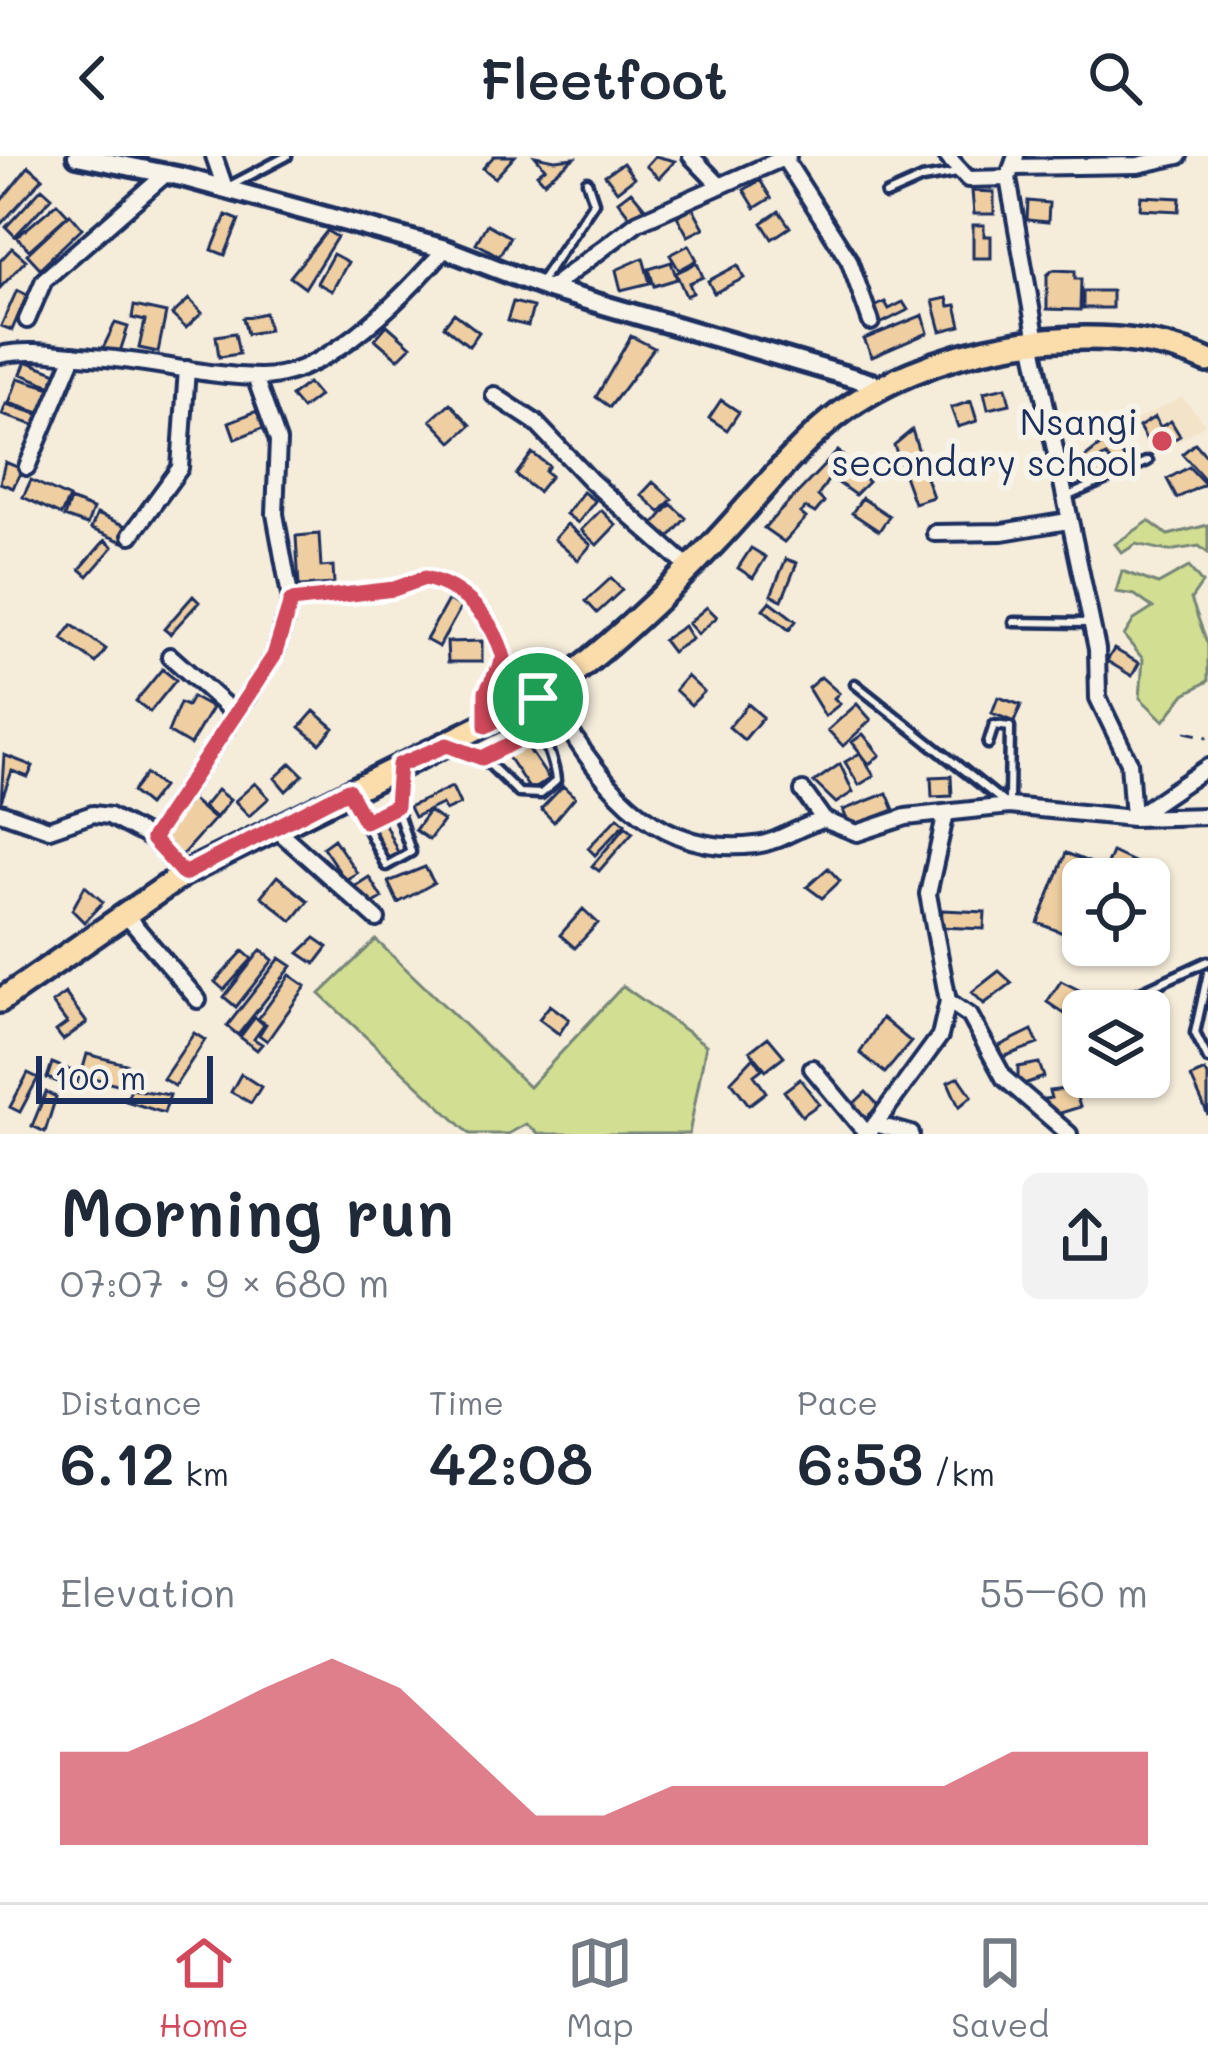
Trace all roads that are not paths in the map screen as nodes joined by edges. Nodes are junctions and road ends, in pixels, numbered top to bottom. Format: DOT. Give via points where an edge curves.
graph roads {
  1 [pos="77,156"];
  2 [pos="214,156"];
  3 [pos="287,156"];
  4 [pos="691,156"];
  5 [pos="947,156"];
  6 [pos="1179,156"];
  7 [pos="785,157"];
  8 [pos="1012,167"];
  9 [pos="958,172"];
  10 [pos="167,173"];
  11 [pos="586,181"];
  12 [pos="720,186"];
  13 [pos="224,188"];
  14 [pos="886,196"];
  15 [pos="445,249"];
  16 [pos="544,287"];
  17 [pos="27,320"];
  18 [pos="871,322"];
  19 [pos="1034,340"];
  20 [pos="0,355"];
  21 [pos="74,356"];
  22 [pos="1208,361"];
  23 [pos="187,369"];
  24 [pos="255,377"];
  25 [pos="885,388"];
  26 [pos="494,395"];
  27 [pos="1148,461"];
  28 [pos="27,466"];
  29 [pos="1063,499"];
  30 [pos="1068,521"];
  31 [pos="935,533"];
  32 [pos="131,535"];
  33 [pos="688,567"];
  34 [pos="291,601"];
  35 [pos="1014,622"];
  36 [pos="1087,623"];
  37 [pos="170,656"];
  38 [pos="855,684"];
  39 [pos="543,696"];
  40 [pos="236,714"];
  41 [pos="486,726"];
  42 [pos="537,731"];
  43 [pos="988,744"];
  44 [pos="447,745"];
  45 [pos="482,758"];
  46 [pos="399,765"];
  47 [pos="1208,766"];
  48 [pos="348,790"];
  49 [pos="803,790"];
  50 [pos="396,806"];
  51 [pos="1009,806"];
  52 [pos="0,812"];
  53 [pos="946,813"];
  54 [pos="1208,816"];
  55 [pos="1133,818"];
  56 [pos="824,820"];
  57 [pos="365,821"];
  58 [pos="274,826"];
  59 [pos="152,839"];
  60 [pos="184,874"];
  61 [pos="124,913"];
  62 [pos="377,919"];
  63 [pos="1208,961"];
  64 [pos="1208,973"];
  65 [pos="1145,990"];
  66 [pos="198,1000"];
  67 [pos="948,1000"];
  68 [pos="0,1001"];
  69 [pos="1208,1059"];
  70 [pos="812,1068"];
  71 [pos="870,1130"];
  72 [pos="911,1134"];
  73 [pos="1069,1134"];
  1 -- 10 [label="street"];
  2 -- 13 [label="street"];
  3 -- 13 [label="lane"];
  4 -- 12 [label="street"];
  5 -- 9 [label="street"];
  6 -- 8 [label="street" via="1138,165"];
  7 -- 12 [label="street"];
  7 -- 18 [label="street" via="848,260"];
  8 -- 9 [label="street" via="978,181"];
  8 -- 19 [label="street"];
  9 -- 14 [label="lane"];
  10 -- 13 [label="street"];
  10 -- 17 [label="street" via="44,280"];
  11 -- 16 [label="lane" via="594,202"];
  12 -- 16 [label="street" via="638,222"];
  13 -- 15 [label="street"];
  15 -- 16 [label="street"];
  15 -- 24 [label="street" via="401,299 309,366"];
  16 -- 25 [label="street"];
  19 -- 22 [label="main road" via="1153,341"];
  19 -- 25 [label="main road" via="974,352"];
  19 -- 29 [label="street"];
  20 -- 21 [label="street"];
  21 -- 23 [label="street"];
  21 -- 28 [label="street"];
  23 -- 24 [label="street"];
  23 -- 32 [label="street" via="180,468"];
  24 -- 34 [label="street" via="278,441 275,514"];
  25 -- 33 [label="main road" via="800,447"];
  26 -- 33 [label="street" via="535,422"];
  27 -- 29 [label="lane"];
  29 -- 30 [label="street"];
  30 -- 31 [label="street"];
  30 -- 36 [label="street"];
  33 -- 39 [label="main road" via="599,655"];
  34 -- 40 [label="street" via="274,656"];
  34 -- 41 [label="lane" via="425,578 447,583 475,605 504,658 486,692"];
  35 -- 36 [label="lane"];
  36 -- 55 [label="street" via="1098,698 1129,762"];
  37 -- 40 [label="street"];
  38 -- 51 [label="lane"];
  39 -- 41 [label="main road"];
  39 -- 42 [label="lane"];
  39 -- 56 [label="street" via="621,802 672,834 698,845 758,845"];
  40 -- 59 [label="street"];
  41 -- 44 [label="main road"];
  42 -- 45 [label="lane"];
  42 -- 45 [label="lane" via="556,773 541,794 519,793"];
  43 -- 51 [label="lane" via="994,725 1012,730"];
  44 -- 45 [label="lane"];
  44 -- 46 [label="main road"];
  46 -- 48 [label="main road"];
  46 -- 50 [label="lane"];
  47 -- 55 [label="street"];
  48 -- 57 [label="lane"];
  48 -- 58 [label="main road"];
  49 -- 56 [label="street"];
  50 -- 57 [label="lane"];
  50 -- 57 [label="lane" via="411,852 386,866"];
  51 -- 53 [label="street"];
  51 -- 55 [label="street"];
  52 -- 59 [label="street" via="49,830 109,816"];
  53 -- 56 [label="street" via="857,833"];
  53 -- 67 [label="street" via="928,894"];
  54 -- 55 [label="street"];
  58 -- 60 [label="main road"];
  58 -- 62 [label="street"];
  59 -- 60 [label="street"];
  60 -- 61 [label="main road"];
  61 -- 66 [label="street"];
  61 -- 68 [label="main road"];
  63 -- 65 [label="lane"];
  64 -- 69 [label="lane" via="1195,1033"];
  67 -- 71 [label="street" via="940,1036"];
  67 -- 73 [label="street" via="970,1016 1004,1078"];
  70 -- 71 [label="street"];
  71 -- 72 [label="street"];
}
